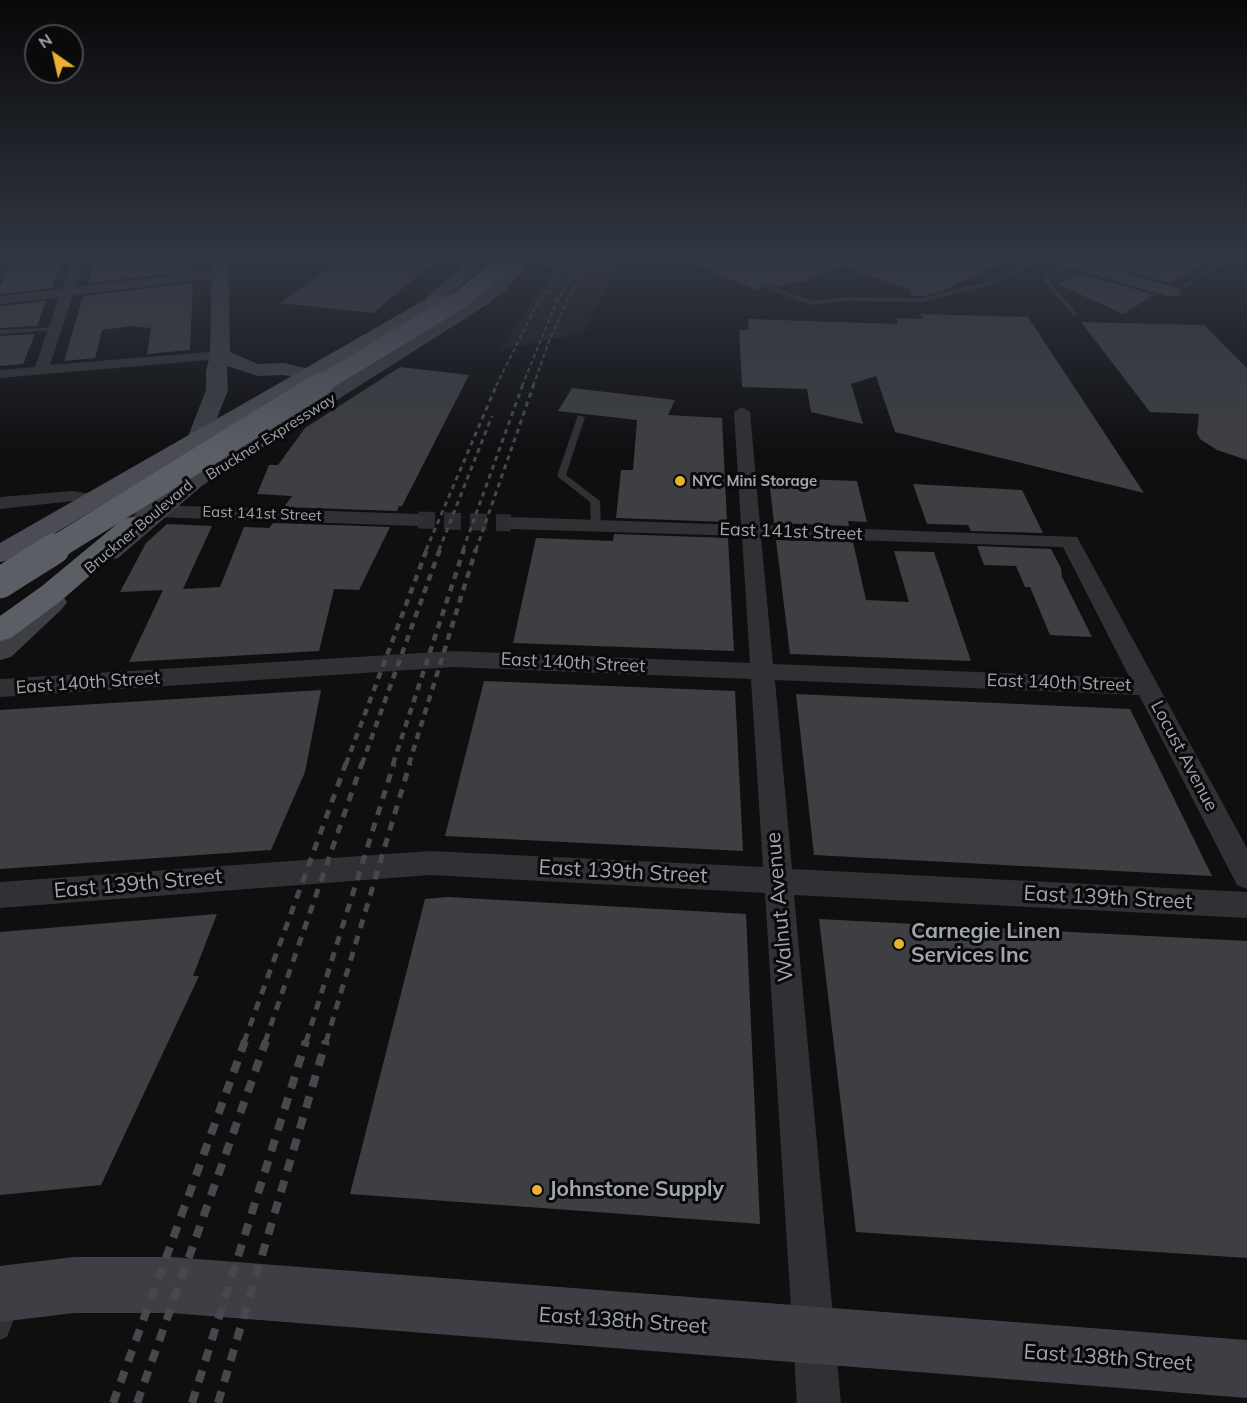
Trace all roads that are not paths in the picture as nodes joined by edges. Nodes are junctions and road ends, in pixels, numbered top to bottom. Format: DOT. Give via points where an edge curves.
graph roads {
  1 [pos="57,323"];
  2 [pos="220,323"];
  3 [pos="393,323"];
  4 [pos="421,323"];
  5 [pos="431,323"];
  6 [pos="445,323"];
  7 [pos="447,323"];
  8 [pos="452,323"];
  9 [pos="56,328"];
  10 [pos="440,328"];
  11 [pos="0,332"];
  12 [pos="220,355"];
  13 [pos="41,370"];
  14 [pos="0,374"];
  15 [pos="307,374"];
  16 [pos="306,400"];
  17 [pos="742,412"];
  18 [pos="581,417"];
  19 [pos="198,438"];
  20 [pos="93,498"];
  21 [pos="0,503"];
  22 [pos="140,514"];
  23 [pos="417,520"];
  24 [pos="511,523"];
  25 [pos="596,526"];
  26 [pos="750,531"];
  27 [pos="1070,541"];
  28 [pos="0,554"];
  29 [pos="0,583"];
  30 [pos="0,594"];
  31 [pos="0,609"];
  32 [pos="0,631"];
  33 [pos="0,649"];
  34 [pos="760,671"];
  35 [pos="1147,687"];
  36 [pos="0,688"];
  37 [pos="1247,876"];
  38 [pos="778,881"];
  39 [pos="0,895"];
  40 [pos="1247,906"];
  41 [pos="4,1305"];
  42 [pos="814,1336"];
  43 [pos="1247,1369"];
  44 [pos="819,1403"];
  1 -- 9 [label="street"];
  2 -- 12 [label="main road"];
  3 -- 15 [label="main road, Bruckner Boulevard"];
  4 -- 29 [label="highway, Bruckner Expressway, bridge"];
  5 -- 16 [label="main road, Bruckner Boulevard"];
  6 -- 10 [label="main road"];
  7 -- 10 [label="main road, Bruckner Boulevard"];
  8 -- 22 [label="highway, Bruckner Expressway"];
  9 -- 11 [label="lane"];
  9 -- 13 [label="street"];
  10 -- 22 [label="main road, Bruckner Boulevard"];
  12 -- 13 [label="street"];
  12 -- 15 [label="main road" via="251,369"];
  12 -- 19 [label="main road" via="216,396"];
  13 -- 14 [label="street"];
  15 -- 16 [label="main road"];
  15 -- 19 [label="main road, Bruckner Boulevard"];
  16 -- 22 [label="main road, Bruckner Boulevard"];
  17 -- 26 [label="street, Walnut Avenue"];
  18 -- 25 [label="lane" via="561,476 595,501"];
  19 -- 20 [label="main road, Bruckner Boulevard"];
  20 -- 21 [label="street, East 141st Street" via="63,496"];
  20 -- 22 [label="street, East 141st Street"];
  20 -- 28 [label="main road, Bruckner Boulevard"];
  22 -- 23 [label="street, East 141st Street"];
  22 -- 30 [label="main road, Bruckner Boulevard"];
  22 -- 31 [label="highway, Bruckner Expressway"];
  22 -- 32 [label="highway" via="52,593"];
  22 -- 33 [label="main road, Bruckner Boulevard"];
  24 -- 25 [label="street, East 141st Street"];
  25 -- 26 [label="street, East 141st Street"];
  26 -- 27 [label="street, East 141st Street"];
  26 -- 34 [label="street, Walnut Avenue"];
  27 -- 35 [label="street, Locust Avenue"];
  34 -- 35 [label="street, East 140th Street"];
  34 -- 36 [label="street, East 140th Street" via="454,659"];
  34 -- 38 [label="street, Walnut Avenue"];
  35 -- 37 [label="street, Locust Avenue"];
  38 -- 39 [label="street, East 139th Street" via="429,862"];
  38 -- 40 [label="street, East 139th Street"];
  38 -- 42 [label="street, Walnut Avenue"];
  41 -- 42 [label="main road, East 138th Street" via="93,1284 171,1285"];
  42 -- 43 [label="main road, East 138th Street"];
  42 -- 44 [label="street, Walnut Avenue"];
}
